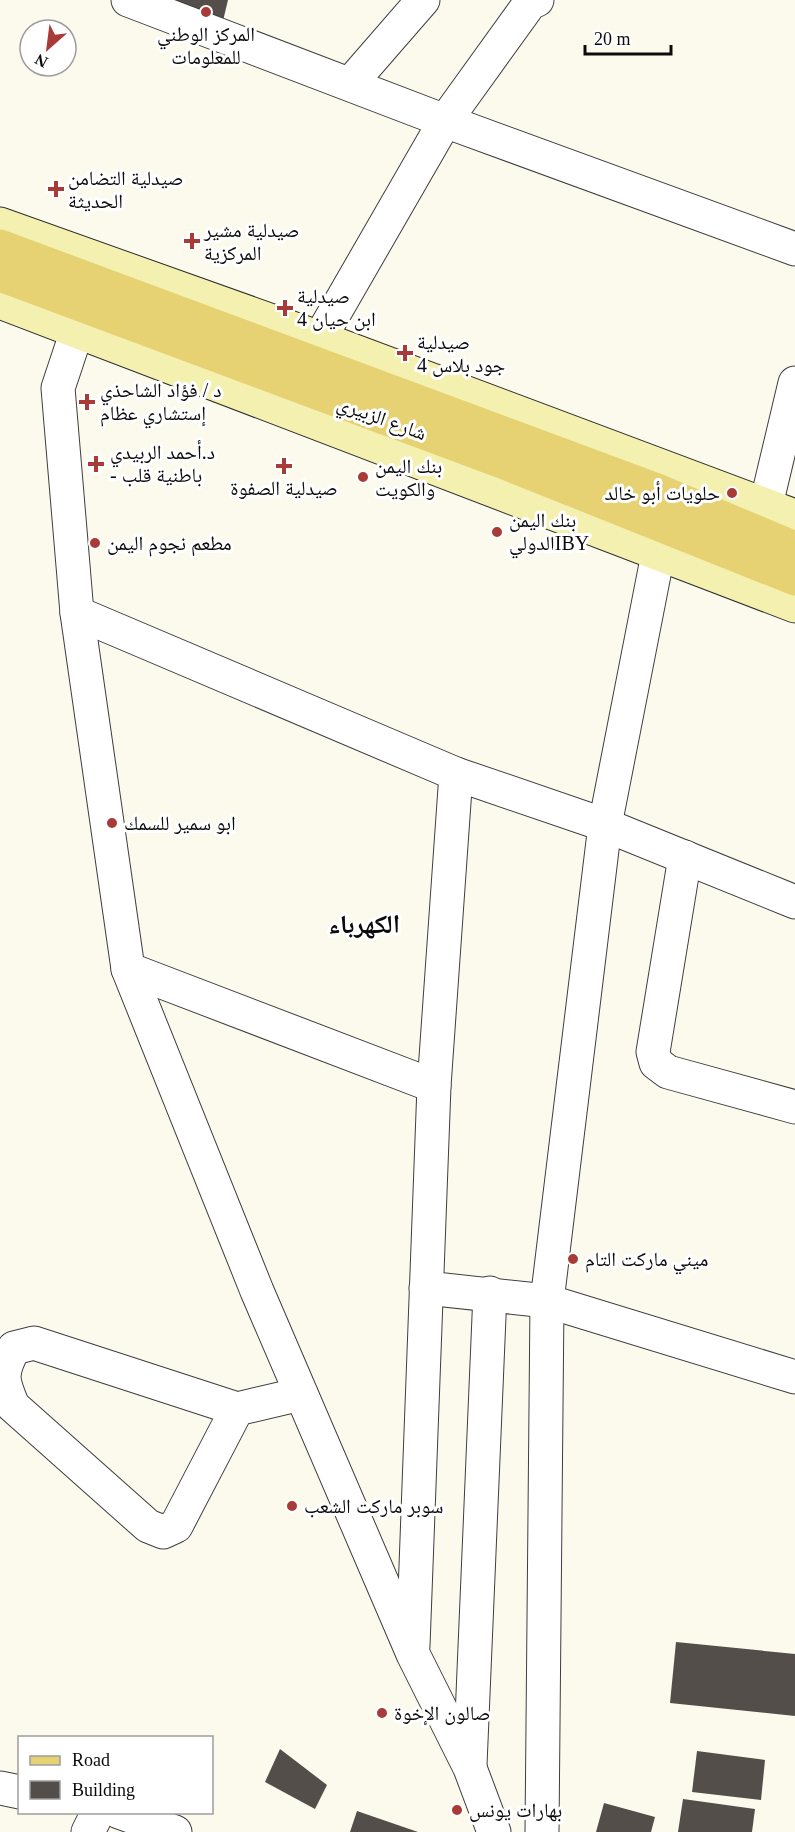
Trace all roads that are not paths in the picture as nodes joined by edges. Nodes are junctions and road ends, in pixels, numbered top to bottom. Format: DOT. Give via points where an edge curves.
graph roads {
  1 [pos="128,0"];
  2 [pos="423,0"];
  3 [pos="531,1"];
  4 [pos="350,84"];
  5 [pos="445,121"];
  6 [pos="0,224"];
  7 [pos="0,246"];
  8 [pos="795,249"];
  9 [pos="0,275"];
  10 [pos="0,302"];
  11 [pos="76,331"];
  12 [pos="320,338"];
  13 [pos="795,383"];
  14 [pos="661,479"];
  15 [pos="780,511"];
  16 [pos="795,548"];
  17 [pos="658,554"];
  18 [pos="795,579"];
  19 [pos="795,606"];
  20 [pos="77,613"];
  21 [pos="456,774"];
  22 [pos="605,825"];
  23 [pos="685,857"];
  24 [pos="795,902"];
  25 [pos="128,969"];
  26 [pos="434,1086"];
  27 [pos="795,1107"];
  28 [pos="426,1288"];
  29 [pos="490,1293"];
  30 [pos="547,1301"];
  31 [pos="795,1377"];
  32 [pos="301,1394"];
  33 [pos="237,1409"];
  34 [pos="413,1654"];
  35 [pos="470,1768"];
  36 [pos="0,1788"];
  37 [pos="18,1792"];
  38 [pos="97,1814"];
  39 [pos="125,1814"];
  40 [pos="88,1832"];
  41 [pos="175,1832"];
  42 [pos="495,1832"];
  43 [pos="542,1832"];
  1 -- 4 [label="street"];
  2 -- 4 [label="street"];
  3 -- 5 [label="street"];
  4 -- 5 [label="street"];
  5 -- 8 [label="street"];
  5 -- 12 [label="street"];
  6 -- 12 [label="main road, شارع الزبيري"];
  7 -- 14 [label="main road, شارع الزبيري"];
  9 -- 18 [label="main road, شارع الزبيري" via="502,462"];
  10 -- 11 [label="main road, شارع الزبيري"];
  11 -- 17 [label="main road, شارع الزبيري"];
  11 -- 20 [label="street" via="58,388"];
  12 -- 14 [label="main road, شارع الزبيري"];
  13 -- 15 [label="street"];
  14 -- 15 [label="main road, شارع الزبيري"];
  14 -- 16 [label="main road, شارع الزبيري"];
  17 -- 19 [label="main road, شارع الزبيري"];
  17 -- 22 [label="street"];
  20 -- 21 [label="street"];
  20 -- 25 [label="street"];
  21 -- 22 [label="street"];
  21 -- 26 [label="street"];
  22 -- 23 [label="street"];
  22 -- 30 [label="street"];
  23 -- 24 [label="street"];
  23 -- 27 [label="street" via="653,1052 656,1063 668,1072"];
  25 -- 26 [label="street"];
  25 -- 32 [label="street"];
  26 -- 28 [label="street"];
  28 -- 29 [label="street"];
  28 -- 34 [label="street"];
  29 -- 30 [label="street"];
  29 -- 35 [label="street"];
  30 -- 31 [label="street"];
  30 -- 43 [label="street"];
  32 -- 33 [label="street"];
  32 -- 34 [label="street"];
  33 -- 33 [label="street" via="34,1344 14,1348 4,1366 5,1388 13,1406 148,1526 163,1532 176,1526"];
  34 -- 35 [label="street"];
  35 -- 42 [label="street"];
  36 -- 37 [label="street"];
  38 -- 40 [label="street"];
  39 -- 41 [label="street"];
}
